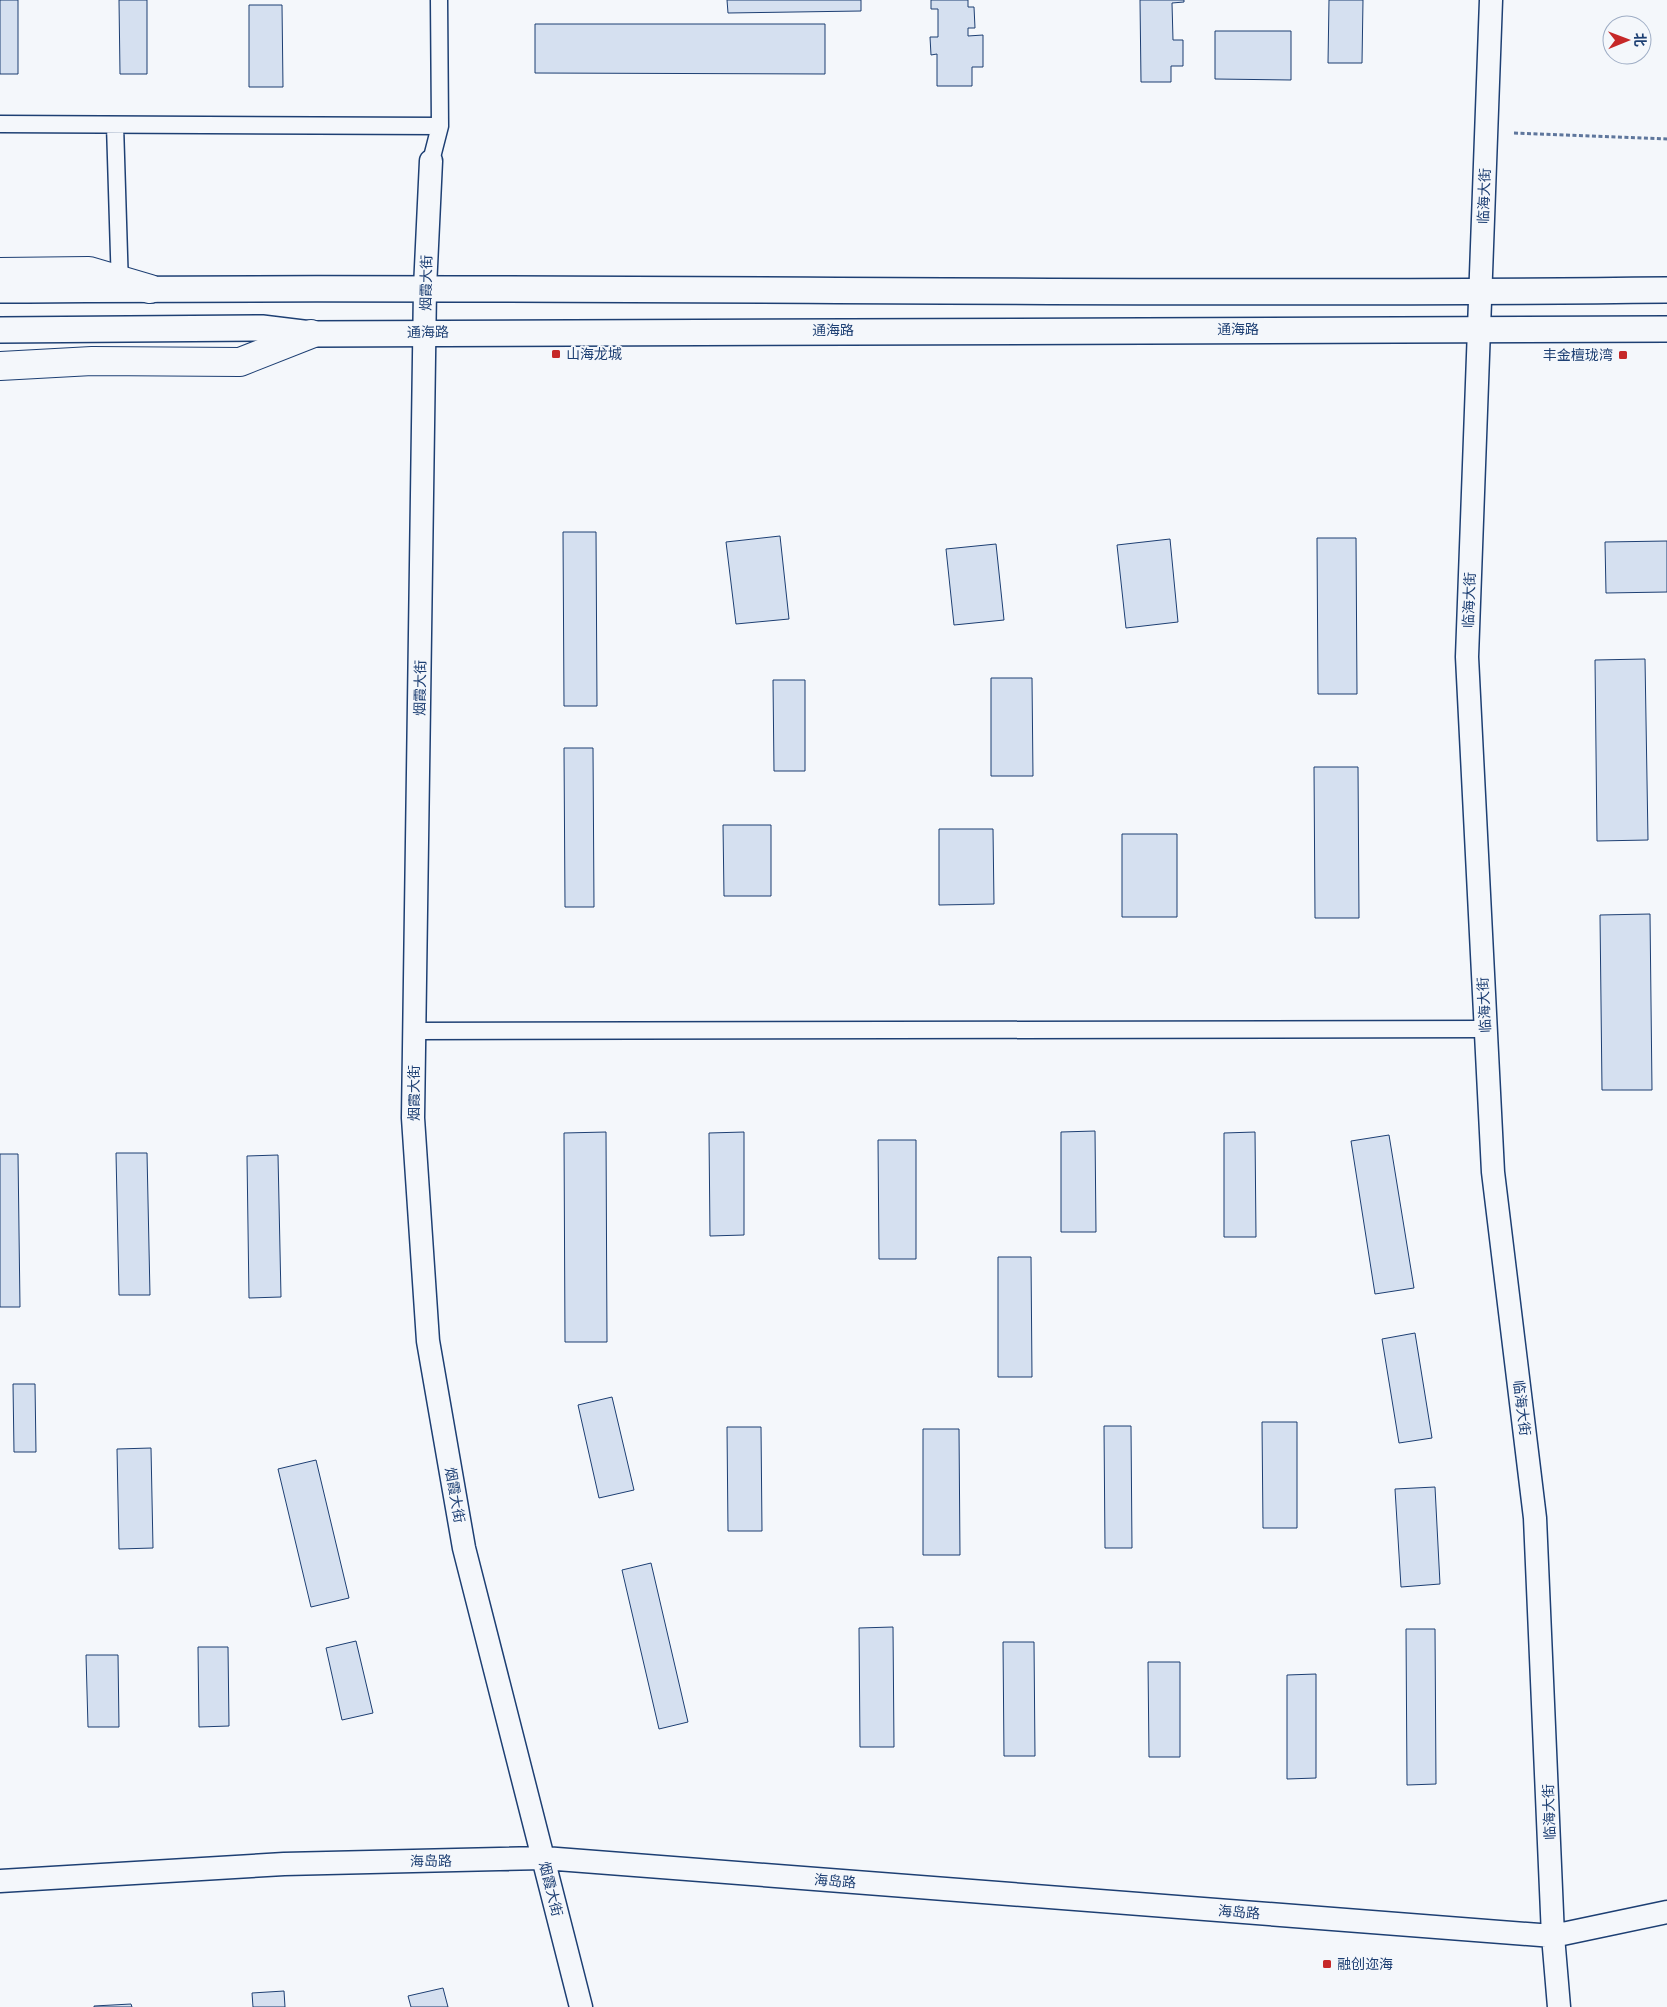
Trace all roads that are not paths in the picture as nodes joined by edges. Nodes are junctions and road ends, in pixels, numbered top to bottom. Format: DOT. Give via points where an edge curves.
graph roads {
  1 [pos="439,0"];
  2 [pos="1492,0"];
  3 [pos="0,124"];
  4 [pos="114,125"];
  5 [pos="440,126"];
  6 [pos="431,161"];
  7 [pos="0,272"];
  8 [pos="120,285"];
  9 [pos="425,288"];
  10 [pos="150,289"];
  11 [pos="0,290"];
  12 [pos="1667,290"];
  13 [pos="1480,292"];
  14 [pos="1480,328"];
  15 [pos="1667,329"];
  16 [pos="0,330"];
  17 [pos="426,332"];
  18 [pos="310,334"];
  19 [pos="0,366"];
  20 [pos="1485,1028"];
  21 [pos="415,1031"];
  22 [pos="544,1858"];
  23 [pos="0,1881"];
  24 [pos="1667,1912"];
  25 [pos="1553,1936"];
  26 [pos="581,2007"];
  27 [pos="1559,2007"];
  1 -- 5 [label="street"];
  2 -- 13 [label="street, 临海大街"];
  3 -- 4 [label="street"];
  4 -- 5 [label="street"];
  4 -- 8 [label="street"];
  5 -- 6 [label="street"];
  6 -- 9 [label="street, 烟霞大街"];
  7 -- 8 [label="highway" via="89,271"];
  8 -- 10 [label="highway"];
  8 -- 11 [label="main road"];
  9 -- 10 [label="main road"];
  9 -- 13 [label="main road"];
  9 -- 17 [label="street, 烟霞大街"];
  12 -- 13 [label="main road"];
  13 -- 14 [label="street, 临海大街"];
  14 -- 15 [label="main road, 通海路"];
  14 -- 17 [label="main road, 通海路"];
  14 -- 20 [label="street, 临海大街" via="1467,657"];
  16 -- 18 [label="main road, 通海路" via="262,328"];
  17 -- 18 [label="main road, 通海路"];
  17 -- 21 [label="street, 烟霞大街"];
  18 -- 19 [label="highway" via="240,362 92,361"];
  20 -- 21 [label="street"];
  20 -- 25 [label="street, 临海大街" via="1493,1172 1536,1518"];
  21 -- 22 [label="street, 烟霞大街" via="414,1118 428,1341 464,1548"];
  22 -- 23 [label="street, 海岛路" via="284,1864"];
  22 -- 25 [label="street, 海岛路"];
  22 -- 26 [label="street, 烟霞大街"];
  24 -- 25 [label="street, 海岛路"];
  25 -- 27 [label="street, 临海大街"];
}
